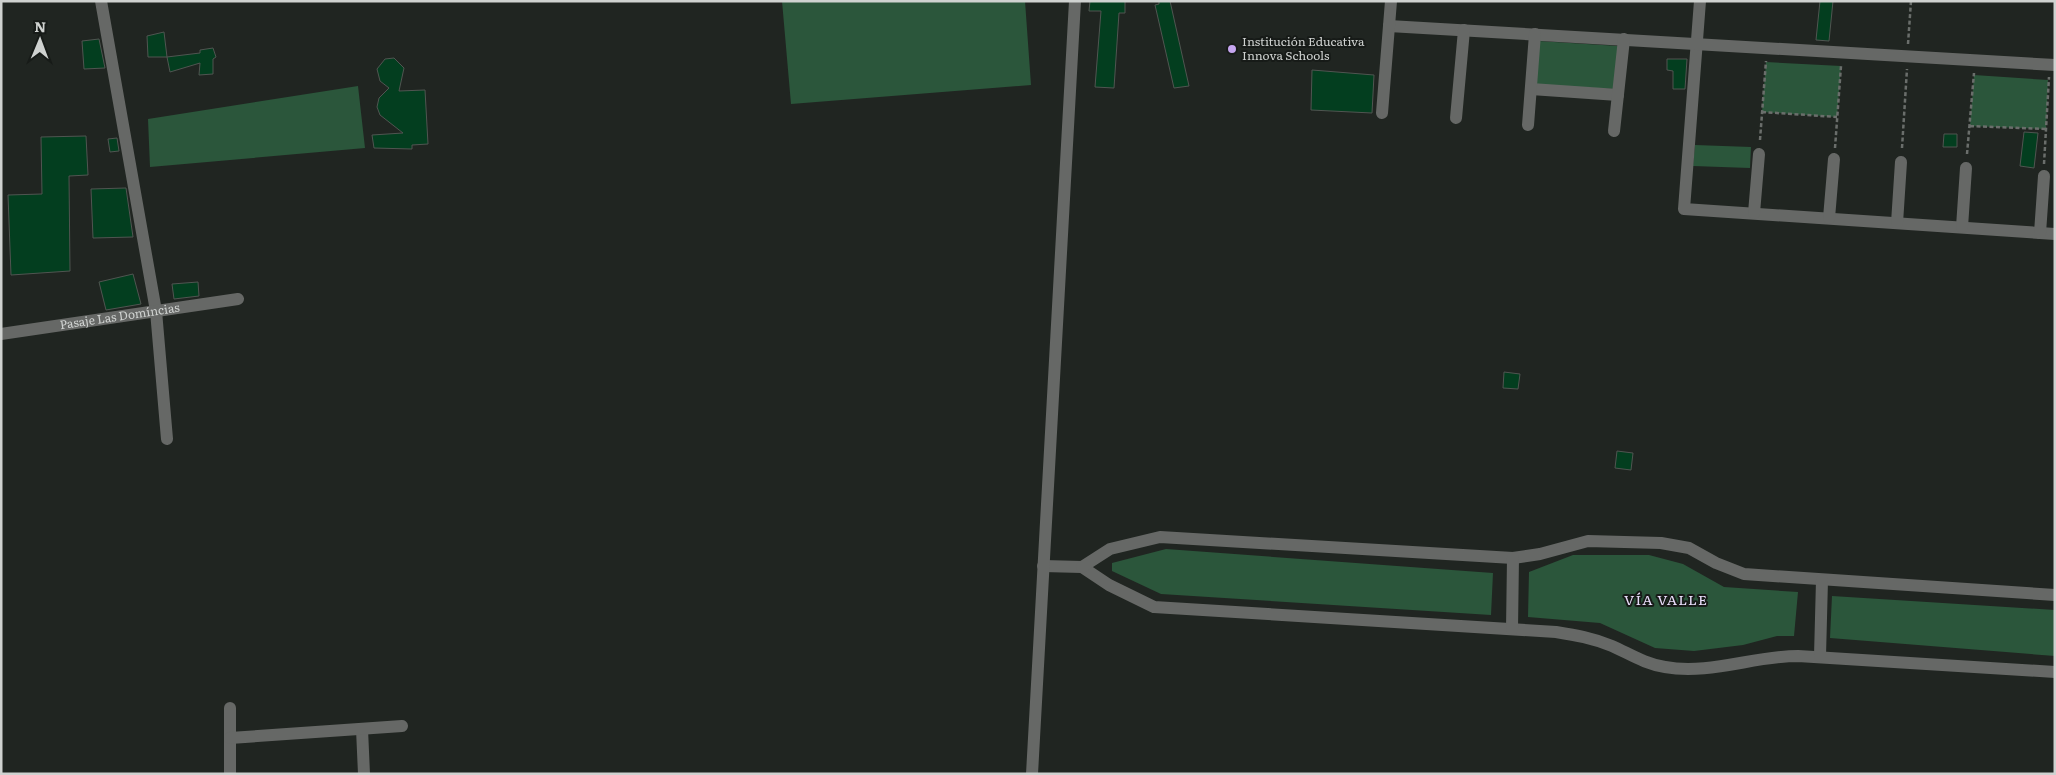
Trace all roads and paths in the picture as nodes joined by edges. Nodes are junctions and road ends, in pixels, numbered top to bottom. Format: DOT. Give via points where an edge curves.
graph roads {
  1 [pos="101,1"];
  2 [pos="1075,1"];
  3 [pos="1391,1"];
  4 [pos="1700,1"];
  5 [pos="1911,1"];
  6 [pos="1389,26"];
  7 [pos="1464,30"];
  8 [pos="1535,34"];
  9 [pos="1624,40"];
  10 [pos="1697,44"];
  11 [pos="1767,48"];
  12 [pos="1842,53"];
  13 [pos="1908,56"];
  14 [pos="1975,60"];
  15 [pos="2052,65"];
  16 [pos="1531,89"];
  17 [pos="1618,95"];
  18 [pos="1762,112"];
  19 [pos="1382,113"];
  20 [pos="1837,117"];
  21 [pos="1456,118"];
  22 [pos="1528,125"];
  23 [pos="1970,126"];
  24 [pos="2046,130"];
  25 [pos="1614,131"];
  26 [pos="1759,154"];
  27 [pos="1834,159"];
  28 [pos="1901,162"];
  29 [pos="1966,168"];
  30 [pos="2044,176"];
  31 [pos="1754,213"];
  32 [pos="1829,218"];
  33 [pos="1897,223"];
  34 [pos="1962,228"];
  35 [pos="2040,233"];
  36 [pos="2055,234"];
  37 [pos="238,299"];
  38 [pos="156,311"];
  39 [pos="1,334"];
  40 [pos="167,439"];
  41 [pos="1513,558"];
  42 [pos="1043,566"];
  43 [pos="1082,567"];
  44 [pos="1822,580"];
  45 [pos="2055,595"];
  46 [pos="1512,629"];
  47 [pos="1820,656"];
  48 [pos="2055,672"];
  49 [pos="230,708"];
  50 [pos="402,726"];
  51 [pos="362,729"];
  52 [pos="230,738"];
  53 [pos="230,774"];
  54 [pos="364,774"];
  55 [pos="1032,774"];
  1 -- 38 [label="street"];
  2 -- 42 [label="street"];
  3 -- 6 [label="street"];
  4 -- 10 [label="street"];
  5 -- 13 [label="path"];
  6 -- 7 [label="street"];
  6 -- 19 [label="street"];
  7 -- 8 [label="street"];
  7 -- 21 [label="street"];
  8 -- 9 [label="street"];
  8 -- 16 [label="street"];
  9 -- 10 [label="street"];
  9 -- 17 [label="street"];
  10 -- 11 [label="street"];
  10 -- 31 [label="street" via="1684,209"];
  11 -- 12 [label="street"];
  11 -- 18 [label="path"];
  12 -- 13 [label="street"];
  12 -- 20 [label="path"];
  13 -- 14 [label="street"];
  13 -- 28 [label="path"];
  14 -- 15 [label="street"];
  14 -- 23 [label="path"];
  15 -- 24 [label="path"];
  16 -- 17 [label="street"];
  16 -- 22 [label="street"];
  17 -- 25 [label="street"];
  18 -- 20 [label="path"];
  18 -- 26 [label="path"];
  20 -- 27 [label="path"];
  23 -- 24 [label="path"];
  23 -- 29 [label="path"];
  24 -- 30 [label="path"];
  26 -- 31 [label="street"];
  27 -- 32 [label="street"];
  28 -- 33 [label="street"];
  29 -- 34 [label="street"];
  30 -- 35 [label="street"];
  31 -- 32 [label="street"];
  32 -- 33 [label="street"];
  33 -- 34 [label="street"];
  34 -- 35 [label="street"];
  35 -- 36 [label="street"];
  37 -- 38 [label="street, Pasaje Las Domíncias"];
  38 -- 39 [label="street, Pasaje Las Domíncias"];
  38 -- 40 [label="street"];
  41 -- 43 [label="street" via="1160,538 1110,548"];
  41 -- 44 [label="street" via="1588,541 1661,544 1689,548 1744,574"];
  41 -- 46 [label="street"];
  42 -- 43 [label="street"];
  42 -- 55 [label="street"];
  43 -- 46 [label="street" via="1109,585 1154,607"];
  44 -- 45 [label="street"];
  44 -- 47 [label="street"];
  46 -- 47 [label="street" via="1585,636 1636,659 1666,667 1698,669 1772,656"];
  47 -- 48 [label="street"];
  49 -- 52 [label="street"];
  50 -- 51 [label="street"];
  51 -- 52 [label="street"];
  51 -- 54 [label="street"];
  52 -- 53 [label="street"];
}
